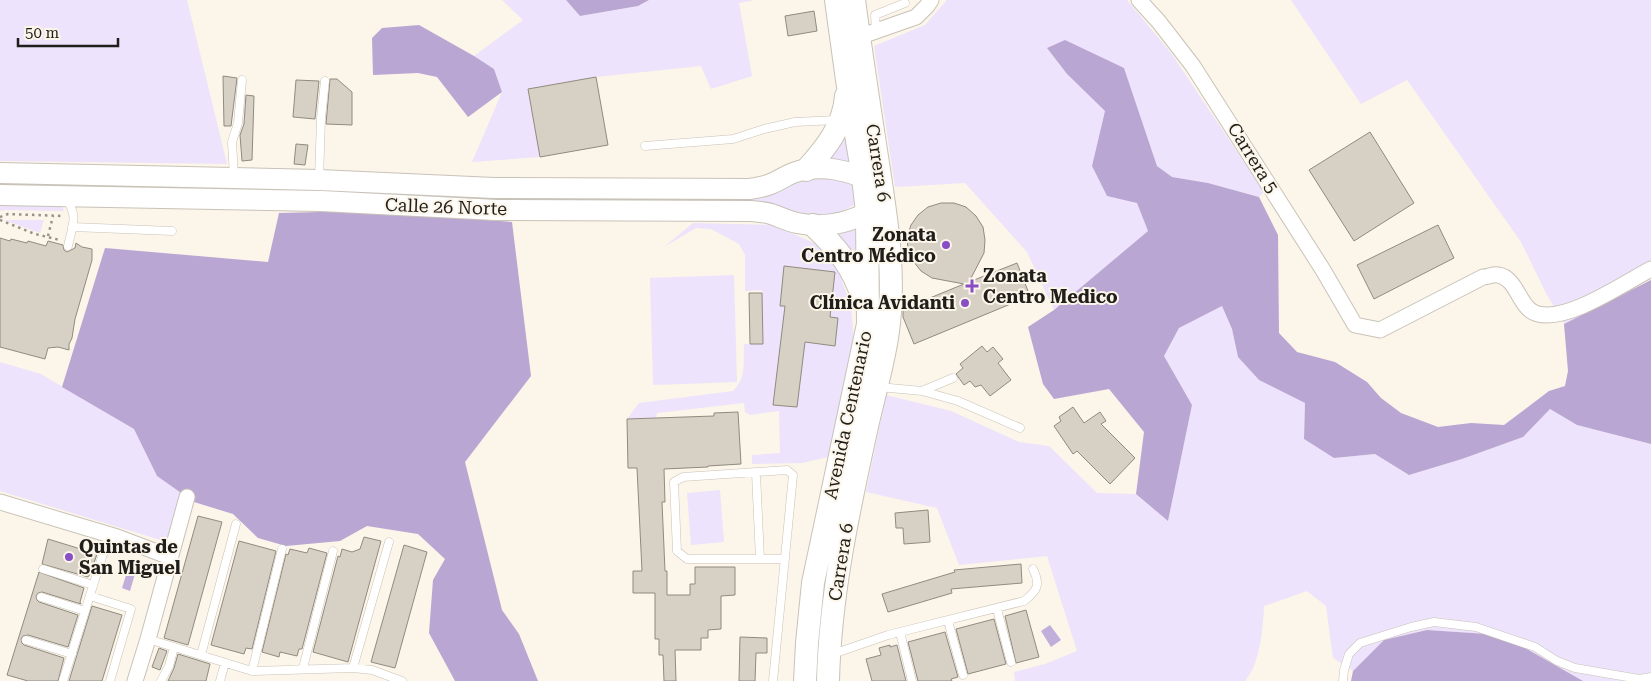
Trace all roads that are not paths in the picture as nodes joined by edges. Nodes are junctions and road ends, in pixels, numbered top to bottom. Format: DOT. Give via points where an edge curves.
graph roads {
  1 [pos="836,0"];
  2 [pos="854,0"];
  3 [pos="931,0"];
  4 [pos="1139,0"];
  5 [pos="905,3"];
  6 [pos="867,34"];
  7 [pos="242,80"];
  8 [pos="847,80"];
  9 [pos="325,81"];
  10 [pos="841,120"];
  11 [pos="645,146"];
  12 [pos="806,170"];
  13 [pos="0,174"];
  14 [pos="234,178"];
  15 [pos="321,180"];
  16 [pos="0,194"];
  17 [pos="64,195"];
  18 [pos="874,195"];
  19 [pos="812,225"];
  20 [pos="72,227"];
  21 [pos="172,231"];
  22 [pos="68,244"];
  23 [pos="1651,269"];
  24 [pos="868,324"];
  25 [pos="953,378"];
  26 [pos="876,386"];
  27 [pos="922,391"];
  28 [pos="1020,428"];
  29 [pos="756,473"];
  30 [pos="187,497"];
  31 [pos="0,502"];
  32 [pos="236,524"];
  33 [pos="118,537"];
  34 [pos="389,542"];
  35 [pos="282,549"];
  36 [pos="333,551"];
  37 [pos="170,556"];
  38 [pos="760,559"];
  39 [pos="785,559"];
  40 [pos="43,569"];
  41 [pos="1033,569"];
  42 [pos="93,585"];
  43 [pos="90,596"];
  44 [pos="41,597"];
  45 [pos="998,609"];
  46 [pos="85,611"];
  47 [pos="948,621"];
  48 [pos="900,632"];
  49 [pos="26,640"];
  50 [pos="148,640"];
  51 [pos="174,647"];
  52 [pos="72,654"];
  53 [pos="829,655"];
  54 [pos="202,656"];
  55 [pos="1011,662"];
  56 [pos="225,663"];
  57 [pos="303,668"];
  58 [pos="353,668"];
  59 [pos="252,670"];
  60 [pos="963,675"];
  61 [pos="1651,676"];
  62 [pos="63,681"];
  63 [pos="110,681"];
  64 [pos="134,681"];
  65 [pos="162,681"];
  66 [pos="220,681"];
  67 [pos="402,681"];
  68 [pos="773,681"];
  69 [pos="805,681"];
  70 [pos="828,681"];
  71 [pos="912,681"];
  72 [pos="1343,681"];
  1 -- 8 [label="main road, Avenida Centenario"];
  2 -- 6 [label="main road, Carrera 6"];
  3 -- 6 [label="street" via="916,18"];
  4 -- 23 [label="street, Carrera 5" via="1193,66 1355,324 1380,330 1483,277 1498,275 1508,280 1528,309 1537,314 1551,315 1576,310"];
  5 -- 6 [label="lane" via="875,15"];
  6 -- 18 [label="main road, Carrera 6"];
  7 -- 14 [label="lane" via="238,123 232,142"];
  8 -- 10 [label="main road"];
  8 -- 18 [label="main road, Avenida Centenario"];
  9 -- 15 [label="lane" via="321,118"];
  10 -- 11 [label="lane" via="795,122 733,139"];
  10 -- 12 [label="main road" via="832,138"];
  12 -- 15 [label="street, Calle 26 Norte" via="749,189 494,188"];
  12 -- 18 [label="street, Calle 26 Norte" via="845,171"];
  13 -- 14 [label="street, Calle 26 Norte"];
  14 -- 15 [label="street, Calle 26 Norte"];
  16 -- 17 [label="street, Calle 26 Norte"];
  17 -- 19 [label="street, Calle 26 Norte" via="321,201 496,210 752,211"];
  17 -- 20 [label="lane" via="75,216"];
  18 -- 19 [label="street, Calle 26 Norte" via="849,221"];
  18 -- 24 [label="main road, Avenida Centenario"];
  18 -- 26 [label="main road, Carrera 6" via="890,251 891,294 888,331"];
  19 -- 24 [label="main road" via="851,269 865,305"];
  20 -- 21 [label="lane"];
  20 -- 22 [label="lane"];
  24 -- 69 [label="main road, Avenida Centenario" via="813,584"];
  25 -- 27 [label="lane"];
  26 -- 27 [label="lane"];
  26 -- 53 [label="main road, Carrera 6" via="845,528"];
  27 -- 28 [label="lane" via="958,401"];
  29 -- 38 [label="lane"];
  29 -- 38 [label="lane" via="683,477 674,482 677,551 687,558"];
  29 -- 39 [label="lane" via="787,470 793,475"];
  30 -- 37 [label="street"];
  31 -- 33 [label="street"];
  32 -- 54 [label="lane"];
  33 -- 37 [label="street"];
  33 -- 42 [label="lane" via="116,544 103,554"];
  34 -- 58 [label="lane"];
  35 -- 59 [label="lane"];
  36 -- 57 [label="lane"];
  37 -- 50 [label="street"];
  38 -- 39 [label="lane"];
  39 -- 68 [label="lane"];
  40 -- 42 [label="lane"];
  41 -- 45 [label="lane" via="1038,579 1032,595 1024,601"];
  42 -- 43 [label="lane"];
  43 -- 46 [label="lane"];
  43 -- 63 [label="lane" via="131,609"];
  44 -- 46 [label="lane"];
  45 -- 47 [label="lane"];
  45 -- 55 [label="lane"];
  46 -- 52 [label="lane"];
  47 -- 48 [label="lane"];
  47 -- 60 [label="lane"];
  48 -- 53 [label="lane"];
  48 -- 71 [label="lane"];
  49 -- 52 [label="lane"];
  50 -- 51 [label="lane"];
  50 -- 64 [label="street"];
  51 -- 54 [label="lane"];
  51 -- 65 [label="lane"];
  52 -- 62 [label="lane"];
  53 -- 70 [label="main road, Carrera 6"];
  54 -- 56 [label="lane"];
  56 -- 59 [label="lane"];
  56 -- 66 [label="lane"];
  57 -- 58 [label="lane"];
  57 -- 59 [label="lane"];
  58 -- 67 [label="lane" via="372,670"];
  61 -- 72 [label="lane" via="1639,679 1575,668 1536,647 1476,626 1434,622 1360,643 1349,654"];
}
